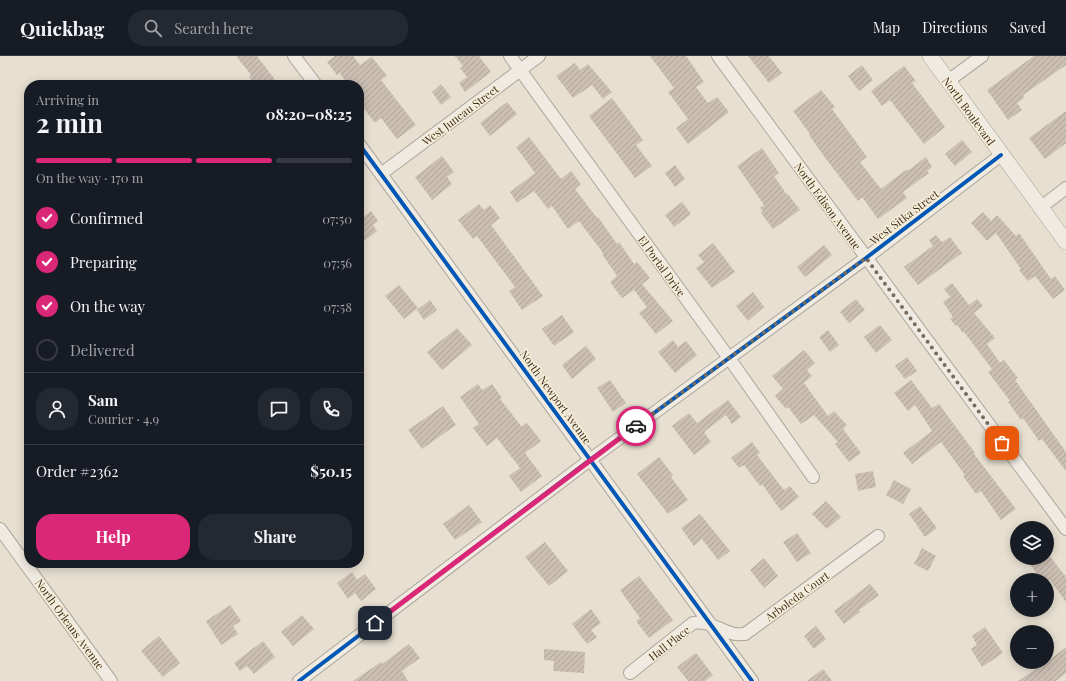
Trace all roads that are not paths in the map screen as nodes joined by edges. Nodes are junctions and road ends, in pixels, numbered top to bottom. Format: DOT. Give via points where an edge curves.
graph roads {
  1 [pos="294,56"];
  2 [pos="510,56"];
  3 [pos="539,56"];
  4 [pos="718,56"];
  5 [pos="930,56"];
  6 [pos="982,56"];
  7 [pos="520,70"];
  8 [pos="312,80"];
  9 [pos="948,81"];
  10 [pos="364,151"];
  11 [pos="1001,155"];
  12 [pos="381,174"];
  13 [pos="1066,188"];
  14 [pos="1040,208"];
  15 [pos="1066,242"];
  16 [pos="866,258"];
  17 [pos="729,358"];
  18 [pos="591,459"];
  19 [pos="813,477"];
  20 [pos="0,529"];
  21 [pos="1066,529"];
  22 [pos="878,536"];
  23 [pos="24,562"];
  24 [pos="28,568"];
  25 [pos="711,624"];
  26 [pos="630,673"];
  27 [pos="111,681"];
  28 [pos="298,681"];
  29 [pos="752,681"];
  1 -- 8 [label="street"];
  2 -- 7 [label="street, El Portal Drive"];
  3 -- 7 [label="street, West Juneau Street"];
  4 -- 16 [label="street, North Edison Avenue"];
  5 -- 9 [label="street, North Boulevard"];
  6 -- 9 [label="street"];
  7 -- 12 [label="street, West Juneau Street"];
  7 -- 17 [label="street, El Portal Drive"];
  9 -- 11 [label="street, North Boulevard"];
  10 -- 12 [label="street, North Newport Avenue"];
  11 -- 14 [label="street, North Boulevard"];
  11 -- 16 [label="street, West Sitka Street"];
  12 -- 18 [label="street, North Newport Avenue"];
  13 -- 14 [label="street"];
  14 -- 15 [label="street, North Boulevard"];
  16 -- 17 [label="street, West Sitka Street"];
  16 -- 21 [label="street, North Edison Avenue"];
  17 -- 18 [label="street, West Sitka Street"];
  17 -- 19 [label="street, El Portal Drive"];
  18 -- 25 [label="street, North Newport Avenue"];
  18 -- 28 [label="street, West Sitka Street"];
  20 -- 23 [label="street, North Orleans Avenue"];
  22 -- 25 [label="street, Arboleda Court" via="744,634 733,634"];
  24 -- 27 [label="street, North Orleans Avenue"];
  25 -- 26 [label="street, Hall Place" via="693,623"];
  25 -- 29 [label="street, North Newport Avenue"];
}
